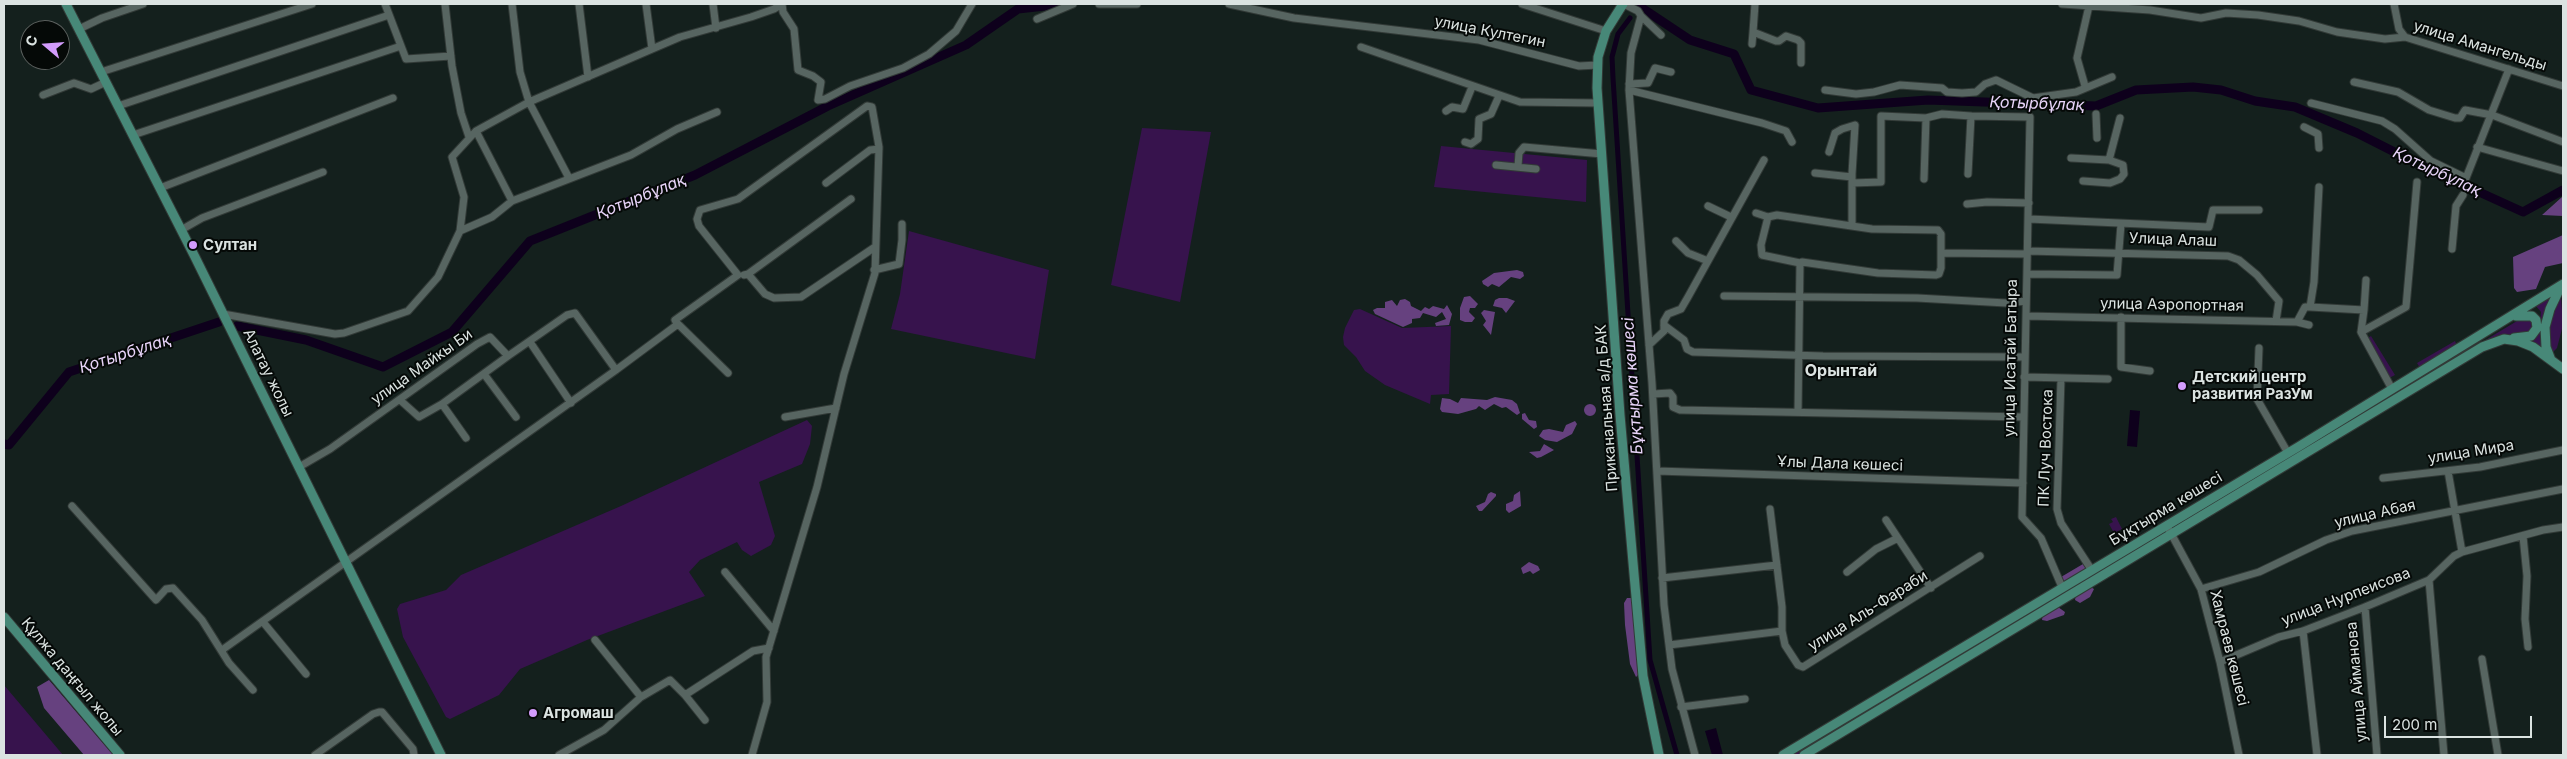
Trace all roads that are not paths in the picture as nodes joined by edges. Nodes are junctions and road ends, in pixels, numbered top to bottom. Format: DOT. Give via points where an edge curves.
graph roads {
  1 [pos="66,4"];
  2 [pos="143,4"];
  3 [pos="312,4"];
  4 [pos="384,4"];
  5 [pos="445,4"];
  6 [pos="512,4"];
  7 [pos="579,4"];
  8 [pos="646,4"];
  9 [pos="713,4"];
  10 [pos="782,4"];
  11 [pos="972,4"];
  12 [pos="1073,4"];
  13 [pos="1100,4"];
  14 [pos="1137,4"];
  15 [pos="1229,4"];
  16 [pos="1522,4"];
  17 [pos="1623,4"];
  18 [pos="1755,4"];
  19 [pos="2062,4"];
  20 [pos="2394,4"];
  21 [pos="2089,6"];
  22 [pos="2150,7"];
  23 [pos="389,15"];
  24 [pos="1641,16"];
  25 [pos="1037,19"];
  26 [pos="716,28"];
  27 [pos="79,29"];
  28 [pos="1606,31"];
  29 [pos="1753,32"];
  30 [pos="1661,35"];
  31 [pos="2405,37"];
  32 [pos="1752,44"];
  33 [pos="401,46"];
  34 [pos="1361,47"];
  35 [pos="652,49"];
  36 [pos="451,56"];
  37 [pos="1598,61"];
  38 [pos="1801,63"];
  39 [pos="2509,69"];
  40 [pos="101,72"];
  41 [pos="1671,72"];
  42 [pos="2112,76"];
  43 [pos="588,77"];
  44 [pos="106,82"];
  45 [pos="2354,82"];
  46 [pos="2085,86"];
  47 [pos="2563,86"];
  48 [pos="1472,87"];
  49 [pos="1629,87"];
  50 [pos="1826,90"];
  51 [pos="43,95"];
  52 [pos="1499,96"];
  53 [pos="393,98"];
  54 [pos="529,102"];
  55 [pos="1598,103"];
  56 [pos="2311,103"];
  57 [pos="118,106"];
  58 [pos="1446,111"];
  59 [pos="717,112"];
  60 [pos="2096,114"];
  61 [pos="2492,115"];
  62 [pos="1971,116"];
  63 [pos="1926,118"];
  64 [pos="2120,118"];
  65 [pos="2304,127"];
  66 [pos="476,131"];
  67 [pos="133,135"];
  68 [pos="469,137"];
  69 [pos="2097,138"];
  70 [pos="1465,142"];
  71 [pos="1792,142"];
  72 [pos="2563,142"];
  73 [pos="2319,148"];
  74 [pos="2477,148"];
  75 [pos="879,149"];
  76 [pos="1829,152"];
  77 [pos="1602,154"];
  78 [pos="2071,158"];
  79 [pos="1764,160"];
  80 [pos="2109,160"];
  81 [pos="1496,165"];
  82 [pos="1518,166"];
  83 [pos="1536,169"];
  84 [pos="2563,171"];
  85 [pos="323,172"];
  86 [pos="1815,173"];
  87 [pos="1968,174"];
  88 [pos="569,178"];
  89 [pos="1924,179"];
  90 [pos="1852,180"];
  91 [pos="2083,181"];
  92 [pos="2417,182"];
  93 [pos="826,183"];
  94 [pos="2319,186"];
  95 [pos="160,188"];
  96 [pos="2463,194"];
  97 [pos="851,199"];
  98 [pos="512,201"];
  99 [pos="2029,202"];
  100 [pos="1967,204"];
  101 [pos="1708,206"];
  102 [pos="2259,210"];
  103 [pos="1756,213"];
  104 [pos="1731,217"];
  105 [pos="1768,218"];
  106 [pos="2029,219"];
  107 [pos="902,224"];
  108 [pos="2121,224"];
  109 [pos="1852,226"];
  110 [pos="181,230"];
  111 [pos="460,231"];
  112 [pos="1676,241"];
  113 [pos="875,247"];
  114 [pos="2452,248"];
  115 [pos="1941,252"];
  116 [pos="2027,252"];
  117 [pos="2120,252"];
  118 [pos="1708,260"];
  119 [pos="1800,264"];
  120 [pos="874,270"];
  121 [pos="748,274"];
  122 [pos="2027,274"];
  123 [pos="738,275"];
  124 [pos="2366,280"];
  125 [pos="2563,285"];
  126 [pos="1724,296"];
  127 [pos="1800,298"];
  128 [pos="2026,301"];
  129 [pos="2310,307"];
  130 [pos="2364,310"];
  131 [pos="223,314"];
  132 [pos="2026,316"];
  133 [pos="2514,316"];
  134 [pos="2121,317"];
  135 [pos="2276,321"];
  136 [pos="2297,322"];
  137 [pos="677,324"];
  138 [pos="2309,324"];
  139 [pos="1664,325"];
  140 [pos="2360,332"];
  141 [pos="2504,339"];
  142 [pos="530,342"];
  143 [pos="1649,345"];
  144 [pos="2259,348"];
  145 [pos="1800,355"];
  146 [pos="508,356"];
  147 [pos="2025,357"];
  148 [pos="2553,362"];
  149 [pos="2563,369"];
  150 [pos="616,370"];
  151 [pos="2150,371"];
  152 [pos="728,373"];
  153 [pos="484,374"];
  154 [pos="2563,375"];
  155 [pos="2024,377"];
  156 [pos="2062,378"];
  157 [pos="2108,378"];
  158 [pos="2392,389"];
  159 [pos="1652,394"];
  160 [pos="400,400"];
  161 [pos="571,403"];
  162 [pos="442,404"];
  163 [pos="836,408"];
  164 [pos="1798,412"];
  165 [pos="785,417"];
  166 [pos="2024,417"];
  167 [pos="516,418"];
  168 [pos="466,438"];
  169 [pos="2563,450"];
  170 [pos="2288,453"];
  171 [pos="299,467"];
  172 [pos="1657,471"];
  173 [pos="2448,471"];
  174 [pos="2383,478"];
  175 [pos="2023,483"];
  176 [pos="2563,489"];
  177 [pos="72,506"];
  178 [pos="1770,509"];
  179 [pos="2453,510"];
  180 [pos="1886,520"];
  181 [pos="2166,526"];
  182 [pos="2563,527"];
  183 [pos="2172,535"];
  184 [pos="2523,536"];
  185 [pos="1898,538"];
  186 [pos="2462,552"];
  187 [pos="1980,556"];
  188 [pos="346,562"];
  189 [pos="1777,565"];
  190 [pos="725,572"];
  191 [pos="1847,572"];
  192 [pos="2093,574"];
  193 [pos="1662,578"];
  194 [pos="2429,580"];
  195 [pos="2062,587"];
  196 [pos="1931,588"];
  197 [pos="2201,589"];
  198 [pos="2365,607"];
  199 [pos="2028,614"];
  200 [pos="4,617"];
  201 [pos="264,622"];
  202 [pos="774,631"];
  203 [pos="1782,631"];
  204 [pos="2303,631"];
  205 [pos="594,640"];
  206 [pos="1669,644"];
  207 [pos="2528,647"];
  208 [pos="769,648"];
  209 [pos="222,650"];
  210 [pos="2482,659"];
  211 [pos="2220,662"];
  212 [pos="306,674"];
  213 [pos="253,690"];
  214 [pos="685,695"];
  215 [pos="641,696"];
  216 [pos="1745,699"];
  217 [pos="1681,707"];
  218 [pos="705,720"];
  219 [pos="120,755"];
  220 [pos="315,755"];
  221 [pos="414,755"];
  222 [pos="441,755"];
  223 [pos="559,755"];
  224 [pos="752,755"];
  225 [pos="1658,755"];
  226 [pos="1695,755"];
  227 [pos="1783,755"];
  228 [pos="1804,755"];
  229 [pos="2239,755"];
  230 [pos="2317,755"];
  231 [pos="2377,755"];
  232 [pos="2444,755"];
  233 [pos="2498,755"];
  1 -- 27 [label="main road, Алатау жолы"];
  2 -- 27 [label="street"];
  3 -- 40 [label="street"];
  4 -- 23 [label="street"];
  5 -- 36 [label="street"];
  6 -- 54 [label="street" via="520,72"];
  7 -- 43 [label="street"];
  8 -- 35 [label="street"];
  9 -- 26 [label="street"];
  10 -- 11 [label="street" via="783,12 794,29 798,70 820,80 818,100 902,68 928,54 956,32"];
  10 -- 26 [label="street"];
  12 -- 25 [label="street"];
  13 -- 14 [label="street"];
  15 -- 37 [label="street, улица Култегин" via="1294,18 1479,40 1579,66"];
  16 -- 28 [label="street"];
  17 -- 24 [label="street"];
  17 -- 28 [label="main road, Приканальная а/д БАК"];
  18 -- 29 [label="street"];
  19 -- 21 [label="street, улица Амангельды"];
  20 -- 31 [label="street" via="2399,29"];
  21 -- 22 [label="street, улица Амангельды"];
  21 -- 46 [label="street" via="2077,58"];
  22 -- 31 [label="street, улица Амангельды" via="2201,18 2226,13 2258,15 2299,21 2337,32 2385,39"];
  23 -- 33 [label="street"];
  23 -- 57 [label="street"];
  24 -- 30 [label="street"];
  24 -- 49 [label="street" via="1631,53"];
  26 -- 35 [label="street" via="680,37"];
  27 -- 40 [label="main road, Алатау жолы"];
  28 -- 37 [label="main road, Приканальная а/д БАК"];
  29 -- 32 [label="street"];
  29 -- 38 [label="street" via="1776,41 1786,36 1798,40 1801,42"];
  31 -- 39 [label="street, улица Амангельды"];
  33 -- 36 [label="street" via="406,59"];
  33 -- 67 [label="street"];
  34 -- 48 [label="street"];
  35 -- 43 [label="street"];
  36 -- 68 [label="street" via="461,113"];
  37 -- 55 [label="main road, Приканальная а/д БАК"];
  39 -- 47 [label="street, улица Амангельды"];
  39 -- 61 [label="street"];
  40 -- 44 [label="main road, Алатау жолы"];
  41 -- 49 [label="street" via="1655,68 1648,83"];
  42 -- 46 [label="street"];
  43 -- 54 [label="street"];
  44 -- 51 [label="street" via="91,89 74,83"];
  44 -- 57 [label="main road, Алатау жолы"];
  45 -- 61 [label="street" via="2398,92 2429,110 2454,118 2460,118 2465,110"];
  46 -- 50 [label="street" via="2076,92 2033,98 1996,80 1976,92 1962,93 1900,85 1856,94"];
  48 -- 52 [label="street"];
  48 -- 58 [label="street" via="1463,109 1452,106"];
  49 -- 71 [label="street" via="1786,131"];
  49 -- 143 [label="street"];
  52 -- 55 [label="street" via="1536,104"];
  52 -- 70 [label="street" via="1491,114 1479,119 1478,139 1471,144"];
  53 -- 95 [label="street"];
  54 -- 66 [label="street"];
  54 -- 88 [label="street"];
  55 -- 77 [label="main road, Приканальная а/д БАК"];
  56 -- 74 [label="street" via="2382,121 2431,162 2466,178"];
  57 -- 67 [label="main road, Алатау жолы"];
  59 -- 88 [label="street" via="677,129 631,155"];
  60 -- 69 [label="street"];
  61 -- 72 [label="street"];
  61 -- 74 [label="street"];
  62 -- 63 [label="street" via="1942,114"];
  62 -- 87 [label="street"];
  62 -- 99 [label="street, улица Исатай Батыра" via="2030,117"];
  63 -- 89 [label="street"];
  63 -- 90 [label="street" via="1881,116 1881,182"];
  64 -- 80 [label="street"];
  65 -- 73 [label="street" via="2318,134"];
  66 -- 68 [label="street"];
  66 -- 98 [label="street"];
  67 -- 95 [label="main road, Алатау жолы"];
  68 -- 111 [label="street" via="452,157 464,197"];
  74 -- 84 [label="street"];
  75 -- 93 [label="street" via="870,150"];
  75 -- 113 [label="street"];
  75 -- 123 [label="street" via="872,107 867,106 738,199 700,210 699,226"];
  76 -- 90 [label="street" via="1835,133 1856,125"];
  77 -- 82 [label="street" via="1524,147 1519,153"];
  77 -- 225 [label="main road, Приканальная а/д БАК" via="1643,676"];
  78 -- 80 [label="street"];
  79 -- 104 [label="street"];
  80 -- 91 [label="street" via="2123,165 2124,174 2120,179 2110,183"];
  81 -- 82 [label="street"];
  82 -- 83 [label="street"];
  85 -- 110 [label="street" via="202,218"];
  86 -- 90 [label="street"];
  88 -- 98 [label="street"];
  90 -- 109 [label="street"];
  92 -- 140 [label="street" via="2406,306"];
  94 -- 129 [label="street"];
  95 -- 110 [label="main road, Алатау жолы"];
  96 -- 114 [label="street" via="2456,206"];
  97 -- 121 [label="street"];
  98 -- 111 [label="street" via="492,217"];
  99 -- 100 [label="street"];
  99 -- 106 [label="street, улица Исатай Батыра"];
  101 -- 104 [label="street"];
  102 -- 108 [label="street" via="2213,210 2209,227"];
  103 -- 105 [label="street"];
  104 -- 118 [label="street"];
  105 -- 109 [label="street" via="1777,215"];
  105 -- 119 [label="street" via="1761,245 1762,255"];
  106 -- 108 [label="street"];
  106 -- 116 [label="street, улица Исатай Батыра"];
  107 -- 120 [label="street" via="899,264"];
  108 -- 117 [label="street"];
  109 -- 115 [label="street" via="1938,230"];
  110 -- 131 [label="main road, Алатау жолы"];
  111 -- 131 [label="street" via="438,277 408,311 355,330 335,334"];
  112 -- 118 [label="street" via="1688,253"];
  113 -- 120 [label="street"];
  113 -- 121 [label="street" via="801,297 774,298 765,294"];
  115 -- 116 [label="street, Улица Алаш"];
  115 -- 119 [label="street" via="1941,268 1936,275 1878,273"];
  116 -- 117 [label="street, Улица Алаш"];
  116 -- 122 [label="street, улица Исатай Батыра"];
  117 -- 122 [label="street" via="2119,270 2113,276"];
  117 -- 135 [label="street, Улица Алаш" via="2228,256 2239,260 2279,301"];
  118 -- 139 [label="street" via="1681,309 1668,314"];
  119 -- 127 [label="street"];
  120 -- 163 [label="street"];
  121 -- 123 [label="street"];
  122 -- 128 [label="street, улица Исатай Батыра"];
  123 -- 137 [label="street" via="675,320"];
  124 -- 130 [label="street"];
  125 -- 133 [label="main road, Бұқтырма көшесі"];
  125 -- 148 [label="main road" via="2545,327 2546,347"];
  126 -- 127 [label="street"];
  127 -- 128 [label="street"];
  127 -- 145 [label="street"];
  128 -- 132 [label="street, улица Исатай Батыра"];
  129 -- 130 [label="street"];
  129 -- 136 [label="street" via="2305,307"];
  130 -- 140 [label="street"];
  131 -- 171 [label="main road, Алатау жолы"];
  132 -- 134 [label="street, улица Аэропортная"];
  132 -- 147 [label="street, улица Исатай Батыра"];
  133 -- 141 [label="main road, Бұқтырма көшесі" via="2534,317 2536,331 2524,338"];
  133 -- 158 [label="main road, Бұқтырма көшесі"];
  134 -- 135 [label="street, улица Аэропортная"];
  134 -- 151 [label="street" via="2121,367"];
  135 -- 136 [label="street, улица Аэропортная"];
  136 -- 138 [label="street, улица Аэропортная"];
  137 -- 150 [label="street"];
  137 -- 152 [label="street"];
  139 -- 143 [label="street" via="1664,331"];
  139 -- 145 [label="street" via="1684,340 1687,350 1693,352"];
  140 -- 158 [label="street"];
  141 -- 148 [label="main road" via="2533,347"];
  141 -- 183 [label="main road, Бұқтырма көшесі" via="2476,350"];
  142 -- 146 [label="street"];
  142 -- 150 [label="street" via="567,315 576,313"];
  142 -- 161 [label="street"];
  143 -- 159 [label="street"];
  144 -- 170 [label="street" via="2257,399"];
  145 -- 147 [label="street"];
  145 -- 164 [label="street"];
  146 -- 153 [label="street"];
  146 -- 160 [label="street, улица Майкы Би" via="490,337"];
  147 -- 155 [label="street, улица Исатай Батыра"];
  148 -- 149 [label="main road"];
  148 -- 154 [label="main road"];
  150 -- 161 [label="street"];
  153 -- 162 [label="street"];
  153 -- 167 [label="street"];
  155 -- 156 [label="street"];
  155 -- 166 [label="street, улица Исатай Батыра"];
  156 -- 157 [label="street"];
  156 -- 192 [label="street, ПК Луч Востока" via="2057,509 2061,523"];
  158 -- 170 [label="main road, Бұқтырма көшесі"];
  159 -- 164 [label="street" via="1670,392 1673,407 1680,410"];
  159 -- 172 [label="street"];
  160 -- 162 [label="street" via="418,417"];
  160 -- 171 [label="street, улица Майкы Би"];
  161 -- 188 [label="street"];
  162 -- 168 [label="street"];
  163 -- 165 [label="street"];
  163 -- 202 [label="street" via="818,487"];
  164 -- 166 [label="street"];
  166 -- 175 [label="street, улица Исатай Батыра"];
  169 -- 173 [label="street, улица Мира"];
  170 -- 181 [label="main road, Бұқтырма көшесі"];
  171 -- 188 [label="main road, Алатау жолы"];
  172 -- 175 [label="street, Ұлы Дала көшесі"];
  172 -- 193 [label="street"];
  173 -- 174 [label="street, улица Мира"];
  173 -- 179 [label="street"];
  175 -- 195 [label="street, улица Исатай Батыра" via="2022,517 2041,538"];
  176 -- 179 [label="street, улица Абая"];
  177 -- 209 [label="street" via="156,600 166,589 173,588 202,620"];
  178 -- 189 [label="street"];
  179 -- 186 [label="street"];
  179 -- 197 [label="street, улица Абая" via="2352,531 2259,572"];
  180 -- 185 [label="street"];
  181 -- 183 [label="street, Хамраев көшесі"];
  181 -- 192 [label="main road, Бұқтырма көшесі"];
  182 -- 184 [label="street, улица Нурпеисова"];
  183 -- 192 [label="main road, Бұқтырма көшесі"];
  183 -- 197 [label="street, Хамраев көшесі"];
  184 -- 186 [label="street, улица Нурпеисова"];
  184 -- 207 [label="street"];
  185 -- 191 [label="street" via="1876,549"];
  185 -- 196 [label="street"];
  186 -- 194 [label="street, улица Нурпеисова"];
  187 -- 196 [label="street, улица Аль-Фараби"];
  188 -- 201 [label="street"];
  188 -- 222 [label="main road, Алатау жолы"];
  189 -- 193 [label="street"];
  189 -- 203 [label="street"];
  190 -- 202 [label="street"];
  192 -- 195 [label="main road, Бұқтырма көшесі"];
  192 -- 199 [label="main road, Бұқтырма көшесі"];
  193 -- 206 [label="street"];
  194 -- 198 [label="street, улица Нурпеисова"];
  194 -- 232 [label="street"];
  195 -- 199 [label="main road, Бұқтырма көшесі"];
  196 -- 203 [label="street, улица Аль-Фараби" via="1803,668 1785,645"];
  197 -- 211 [label="street, Хамраев көшесі"];
  198 -- 204 [label="street, улица Нурпеисова"];
  198 -- 231 [label="street, улица Айманова"];
  199 -- 227 [label="main road, Бұқтырма көшесі"];
  199 -- 228 [label="main road, Бұқтырма көшесі"];
  200 -- 219 [label="main road, Құлжа даңғыл жолы"];
  201 -- 209 [label="street"];
  201 -- 212 [label="street"];
  202 -- 208 [label="street"];
  203 -- 206 [label="street"];
  204 -- 211 [label="street, улица Нурпеисова" via="2279,637"];
  204 -- 230 [label="street"];
  205 -- 215 [label="street"];
  206 -- 217 [label="street"];
  208 -- 214 [label="street" via="753,651"];
  208 -- 224 [label="street" via="766,658 767,702"];
  209 -- 213 [label="street"];
  210 -- 233 [label="street"];
  211 -- 229 [label="street, Хамраев көшесі"];
  214 -- 215 [label="street" via="670,680"];
  214 -- 218 [label="street"];
  215 -- 223 [label="street" via="604,730"];
  216 -- 217 [label="street"];
  217 -- 226 [label="street"];
  220 -- 221 [label="street" via="379,712 413,749"];
}
